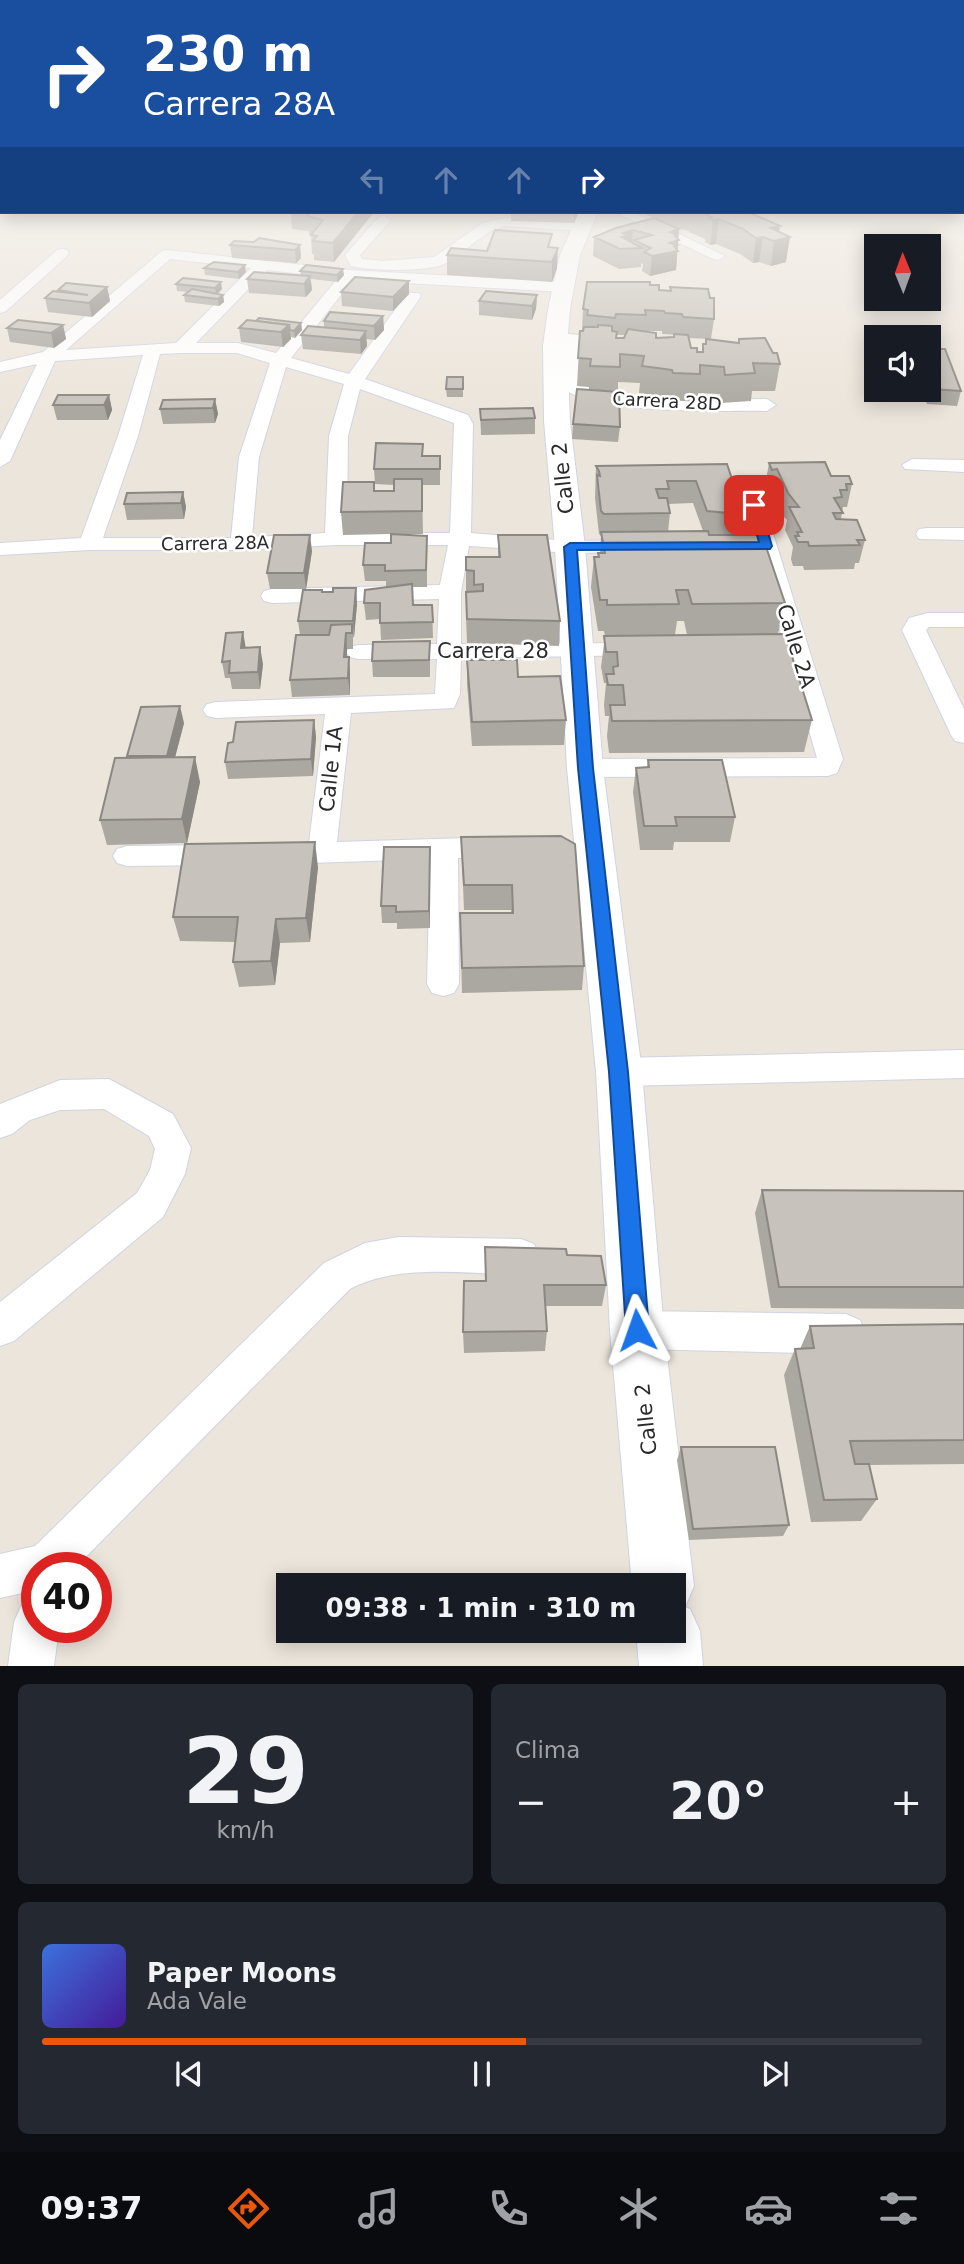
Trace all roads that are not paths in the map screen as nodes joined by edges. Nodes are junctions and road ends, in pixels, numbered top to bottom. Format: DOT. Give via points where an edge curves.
graph roads {
  1 [pos="60,255"];
  2 [pos="166,255"];
  3 [pos="173,255"];
  4 [pos="352,255"];
  5 [pos="447,255"];
  6 [pos="570,255"];
  7 [pos="715,255"];
  8 [pos="718,256"];
  9 [pos="262,266"];
  10 [pos="353,269"];
  11 [pos="567,292"];
  12 [pos="414,296"];
  13 [pos="0,308"];
  14 [pos="561,344"];
  15 [pos="181,348"];
  16 [pos="153,350"];
  17 [pos="49,356"];
  18 [pos="280,360"];
  19 [pos="0,366"];
  20 [pos="354,381"];
  21 [pos="767,405"];
  22 [pos="0,461"];
  23 [pos="912,465"];
  24 [pos="964,466"];
  25 [pos="748,485"];
  26 [pos="928,534"];
  27 [pos="964,534"];
  28 [pos="336,539"];
  29 [pos="460,540"];
  30 [pos="90,544"];
  31 [pos="241,544"];
  32 [pos="654,546"];
  33 [pos="738,546"];
  34 [pos="766,546"];
  35 [pos="570,547"];
  36 [pos="0,549"];
  37 [pos="450,592"];
  38 [pos="272,596"];
  39 [pos="964,620"];
  40 [pos="769,648"];
  41 [pos="796,648"];
  42 [pos="660,650"];
  43 [pos="449,651"];
  44 [pos="578,651"];
  45 [pos="358,652"];
  46 [pos="338,704"];
  47 [pos="216,710"];
  48 [pos="962,727"];
  49 [pos="586,768"];
  50 [pos="526,846"];
  51 [pos="444,849"];
  52 [pos="322,854"];
  53 [pos="127,856"];
  54 [pos="443,984"];
  55 [pos="964,1064"];
  56 [pos="619,1072"];
  57 [pos="0,1123"];
  58 [pos="632,1259"];
  59 [pos="0,1326"];
  60 [pos="637,1330"];
  61 [pos="882,1334"];
  62 [pos="59,1552"];
  63 [pos="21,1572"];
  64 [pos="662,1573"];
  65 [pos="0,1576"];
  66 [pos="34,1643"];
  67 [pos="669,1643"];
  68 [pos="31,1665"];
  69 [pos="671,1665"];
  1 -- 13 [label="street"];
  2 -- 17 [label="street"];
  3 -- 9 [label="street"];
  4 -- 10 [label="street"];
  5 -- 10 [label="street" via="438,261"];
  6 -- 11 [label="street, Calle 2"];
  7 -- 8 [label="street"];
  9 -- 10 [label="street"];
  9 -- 15 [label="street"];
  10 -- 11 [label="street"];
  10 -- 18 [label="street"];
  11 -- 14 [label="street, Calle 2"];
  12 -- 20 [label="street"];
  14 -- 21 [label="street, Carrera 28D" via="569,385 595,396 623,401"];
  14 -- 35 [label="street, Calle 2" via="557,421"];
  15 -- 16 [label="street"];
  15 -- 18 [label="street" via="238,348"];
  16 -- 17 [label="street"];
  16 -- 30 [label="street"];
  17 -- 19 [label="street"];
  17 -- 22 [label="street"];
  18 -- 20 [label="street"];
  18 -- 31 [label="street" via="249,457"];
  20 -- 28 [label="street" via="337,456"];
  20 -- 29 [label="street, Calle 1A" via="461,419"];
  23 -- 24 [label="street"];
  25 -- 34 [label="street, Calle 2A"];
  26 -- 27 [label="street"];
  28 -- 29 [label="street, Carrera 28A"];
  28 -- 31 [label="street, Carrera 28A"];
  29 -- 35 [label="street, Carrera 28A"];
  29 -- 37 [label="street, Calle 1A"];
  30 -- 31 [label="street, Carrera 28A"];
  30 -- 36 [label="street, Carrera 28A"];
  32 -- 35 [label="street, Carrera 28A"];
  33 -- 34 [label="street"];
  34 -- 41 [label="street, Calle 2A"];
  35 -- 44 [label="street, Calle 2"];
  37 -- 38 [label="street"];
  37 -- 43 [label="street, Calle 1A"];
  39 -- 48 [label="street" via="928,620 917,623 914,630"];
  40 -- 41 [label="street"];
  41 -- 49 [label="street, Calle 2A" via="830,759 828,767"];
  42 -- 44 [label="street, Carrera 28"];
  43 -- 44 [label="street, Carrera 28"];
  43 -- 45 [label="street, Carrera 28"];
  43 -- 46 [label="street, Calle 1A" via="445,702"];
  44 -- 49 [label="street, Calle 2"];
  46 -- 47 [label="street"];
  46 -- 52 [label="street, Calle 1A"];
  49 -- 56 [label="street, Calle 2" via="581,844"];
  50 -- 51 [label="street"];
  51 -- 52 [label="street"];
  51 -- 54 [label="street"];
  52 -- 53 [label="street"];
  55 -- 56 [label="street"];
  56 -- 58 [label="street, Calle 2"];
  57 -- 59 [label="street" via="18,1110 60,1095 109,1094 161,1125 173,1148 167,1174 150,1205"];
  58 -- 60 [label="street, Calle 2"];
  58 -- 62 [label="street" via="398,1255 365,1261 337,1276"];
  60 -- 61 [label="street"];
  60 -- 64 [label="street, Calle 2"];
  63 -- 65 [label="street"];
  66 -- 68 [label="street"];
  67 -- 69 [label="street"];
}
